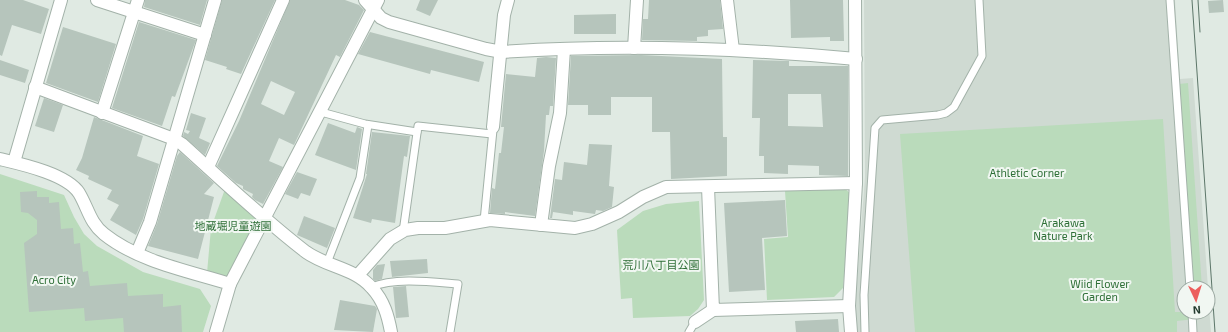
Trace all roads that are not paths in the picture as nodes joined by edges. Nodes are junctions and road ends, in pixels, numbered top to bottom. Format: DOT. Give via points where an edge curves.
graph roads {
  1 [pos="61,0"];
  2 [pos="97,0"];
  3 [pos="138,0"];
  4 [pos="215,0"];
  5 [pos="283,0"];
  6 [pos="508,0"];
  7 [pos="637,0"];
  8 [pos="727,0"];
  9 [pos="855,0"];
  10 [pos="979,0"];
  11 [pos="1170,0"];
  12 [pos="372,3"];
  13 [pos="134,12"];
  14 [pos="205,35"];
  15 [pos="634,48"];
  16 [pos="564,49"];
  17 [pos="733,50"];
  18 [pos="502,52"];
  19 [pos="856,59"];
  20 [pos="35,87"];
  21 [pos="102,112"];
  22 [pos="321,112"];
  23 [pos="368,124"];
  24 [pos="493,131"];
  25 [pos="418,132"];
  26 [pos="174,139"];
  27 [pos="0,158"];
  28 [pos="14,162"];
  29 [pos="208,167"];
  30 [pos="856,183"];
  31 [pos="708,187"];
  32 [pos="266,218"];
  33 [pos="484,221"];
  34 [pos="541,225"];
  35 [pos="402,232"];
  36 [pos="137,254"];
  37 [pos="327,263"];
  38 [pos="358,275"];
  39 [pos="1189,280"];
  40 [pos="230,284"];
  41 [pos="372,287"];
  42 [pos="849,306"];
  43 [pos="714,310"];
  44 [pos="1192,320"];
  45 [pos="692,327"];
  46 [pos="216,332"];
  47 [pos="391,332"];
  48 [pos="450,332"];
  49 [pos="851,332"];
  50 [pos="865,332"];
  51 [pos="1193,332"];
  1 -- 20 [label="street"];
  2 -- 13 [label="street"];
  3 -- 13 [label="street"];
  4 -- 14 [label="street"];
  5 -- 29 [label="street"];
  6 -- 18 [label="street" via="504,15"];
  7 -- 15 [label="street"];
  8 -- 17 [label="street"];
  9 -- 19 [label="street"];
  10 -- 50 [label="lane" via="982,56 954,107 938,115 882,120 873,133 873,180 864,295"];
  11 -- 39 [label="lane"];
  12 -- 18 [label="street" via="381,18 389,22"];
  12 -- 22 [label="street"];
  13 -- 14 [label="street"];
  13 -- 21 [label="street"];
  14 -- 26 [label="street"];
  15 -- 16 [label="street"];
  15 -- 17 [label="street"];
  16 -- 18 [label="street"];
  16 -- 34 [label="street" via="560,112"];
  17 -- 19 [label="street"];
  18 -- 24 [label="street"];
  19 -- 30 [label="street"];
  20 -- 21 [label="street"];
  20 -- 28 [label="street"];
  21 -- 26 [label="street"];
  22 -- 23 [label="lane"];
  22 -- 32 [label="street"];
  23 -- 25 [label="lane"];
  23 -- 37 [label="lane" via="360,178"];
  24 -- 25 [label="lane" via="418,126"];
  24 -- 33 [label="lane"];
  25 -- 35 [label="lane"];
  26 -- 29 [label="street"];
  26 -- 36 [label="street" via="150,222"];
  27 -- 28 [label="street"];
  28 -- 36 [label="street" via="68,182 79,193 92,222 116,242"];
  29 -- 32 [label="street"];
  30 -- 31 [label="street"];
  30 -- 42 [label="street"];
  31 -- 34 [label="street" via="666,187 619,212 592,224 575,228"];
  31 -- 43 [label="street"];
  32 -- 37 [label="street" via="308,253"];
  32 -- 40 [label="street"];
  33 -- 34 [label="street"];
  33 -- 35 [label="street"];
  35 -- 38 [label="street" via="390,239"];
  36 -- 40 [label="street"];
  37 -- 38 [label="street"];
  38 -- 41 [label="street"];
  40 -- 46 [label="street"];
  41 -- 47 [label="street" via="382,300"];
  41 -- 48 [label="lane" via="406,282 458,284"];
  42 -- 43 [label="street"];
  42 -- 49 [label="street"];
  43 -- 45 [label="street"];
  44 -- 51 [label="lane"];
}
